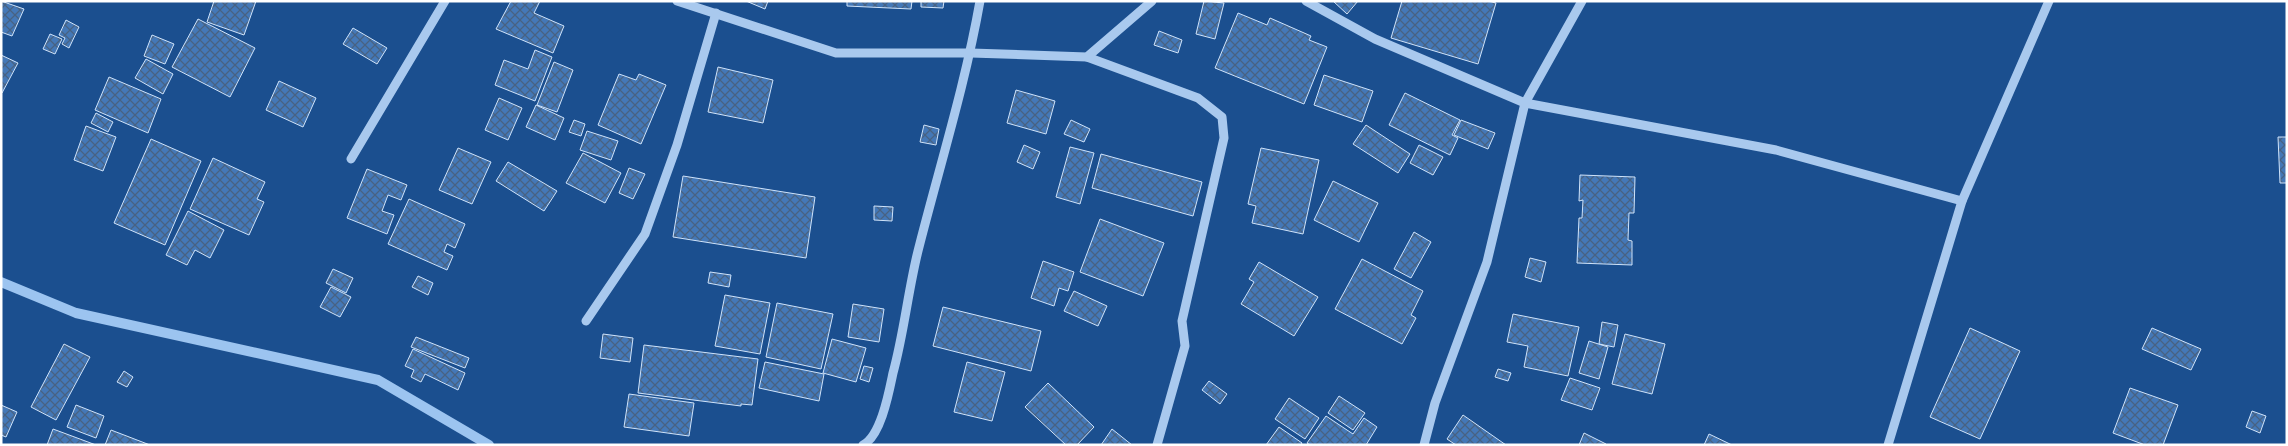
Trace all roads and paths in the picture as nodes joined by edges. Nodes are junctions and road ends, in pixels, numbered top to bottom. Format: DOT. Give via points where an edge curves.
graph roads {
  1 [pos="445,1"];
  2 [pos="677,1"];
  3 [pos="980,1"];
  4 [pos="1152,1"];
  5 [pos="1306,1"];
  6 [pos="1582,1"];
  7 [pos="2049,1"];
  8 [pos="716,13"];
  9 [pos="971,54"];
  10 [pos="1087,57"];
  11 [pos="1525,103"];
  12 [pos="351,159"];
  13 [pos="1962,201"];
  14 [pos="586,321"];
  15 [pos="863,445"];
  16 [pos="1157,445"];
  17 [pos="1424,445"];
  18 [pos="1888,445"];
  1 -- 12 [label="street"];
  2 -- 8 [label="street"];
  3 -- 9 [label="street"];
  4 -- 10 [label="street"];
  5 -- 11 [label="street" via="1375,39"];
  6 -- 11 [label="street"];
  7 -- 13 [label="street"];
  8 -- 9 [label="street" via="836,53"];
  8 -- 14 [label="street" via="677,146 646,234"];
  9 -- 10 [label="street"];
  9 -- 15 [label="street" via="918,253 901,345 880,423 868,443"];
  10 -- 16 [label="street" via="1198,98 1222,117 1224,138 1182,321 1185,346"];
  11 -- 13 [label="street" via="1776,150"];
  11 -- 17 [label="street" via="1487,262 1435,403"];
  13 -- 18 [label="street"];
}
